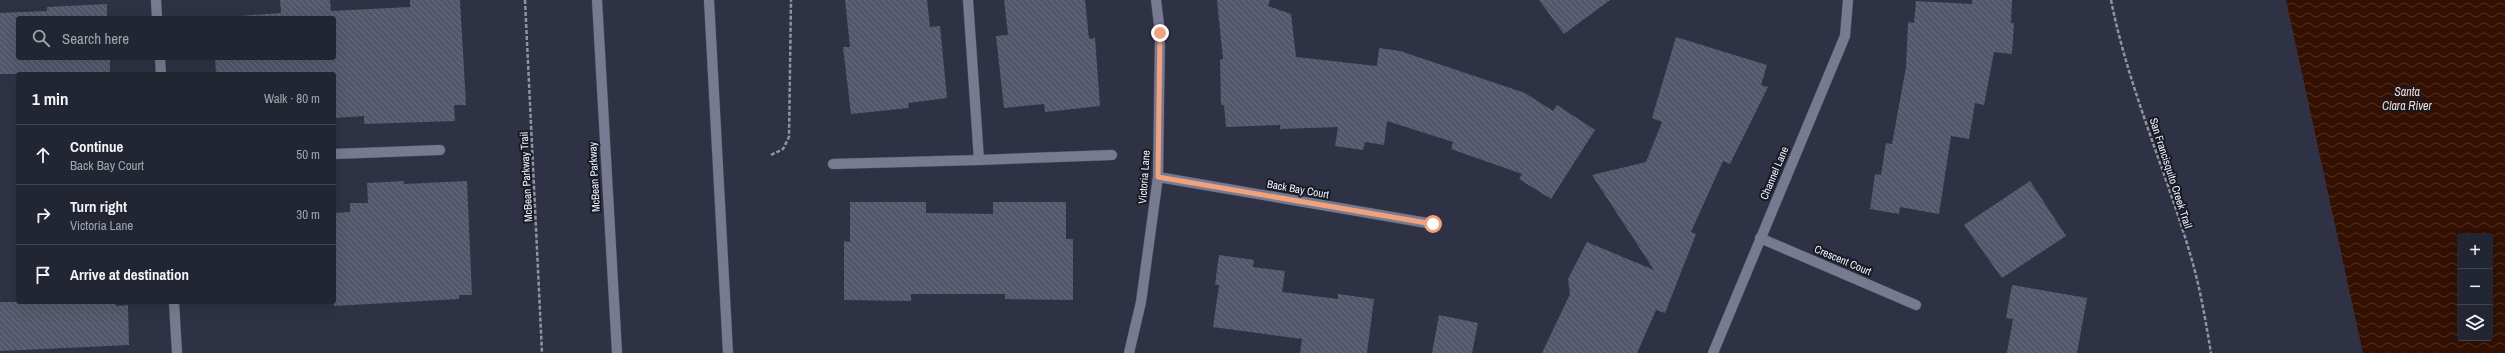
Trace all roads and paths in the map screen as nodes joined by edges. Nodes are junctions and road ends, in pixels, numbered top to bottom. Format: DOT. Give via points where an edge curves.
graph roads {
  1 [pos="156,0"];
  2 [pos="525,0"];
  3 [pos="596,0"];
  4 [pos="709,0"];
  5 [pos="792,0"];
  6 [pos="968,0"];
  7 [pos="1156,0"];
  8 [pos="1848,0"];
  9 [pos="2111,0"];
  10 [pos="157,16"];
  11 [pos="160,60"];
  12 [pos="161,72"];
  13 [pos="440,150"];
  14 [pos="336,154"];
  15 [pos="771,155"];
  16 [pos="1112,156"];
  17 [pos="979,160"];
  18 [pos="833,164"];
  19 [pos="1158,177"];
  20 [pos="1433,224"];
  21 [pos="1760,238"];
  22 [pos="174,304"];
  23 [pos="1916,305"];
  24 [pos="177,353"];
  25 [pos="542,353"];
  26 [pos="617,353"];
  27 [pos="728,353"];
  28 [pos="1129,353"];
  29 [pos="1713,353"];
  30 [pos="2211,353"];
  1 -- 10 [label="street"];
  2 -- 25 [label="path, McBean Parkway Trail"];
  3 -- 26 [label="street, McBean Parkway"];
  4 -- 27 [label="street"];
  5 -- 15 [label="path" via="789,137 783,149"];
  6 -- 17 [label="street"];
  7 -- 19 [label="street, Victoria Lane" via="1160,33"];
  8 -- 21 [label="street, Channel Lane" via="1846,36"];
  9 -- 30 [label="path, San Francisquito Creek Trail" via="2120,44 2193,264"];
  11 -- 12 [label="street"];
  13 -- 14 [label="street"];
  16 -- 17 [label="street"];
  17 -- 18 [label="street"];
  19 -- 20 [label="street, Back Bay Court"];
  19 -- 28 [label="street, Victoria Lane" via="1141,302"];
  21 -- 23 [label="street, Crescent Court"];
  21 -- 29 [label="street, Channel Lane"];
  22 -- 24 [label="street"];
}
